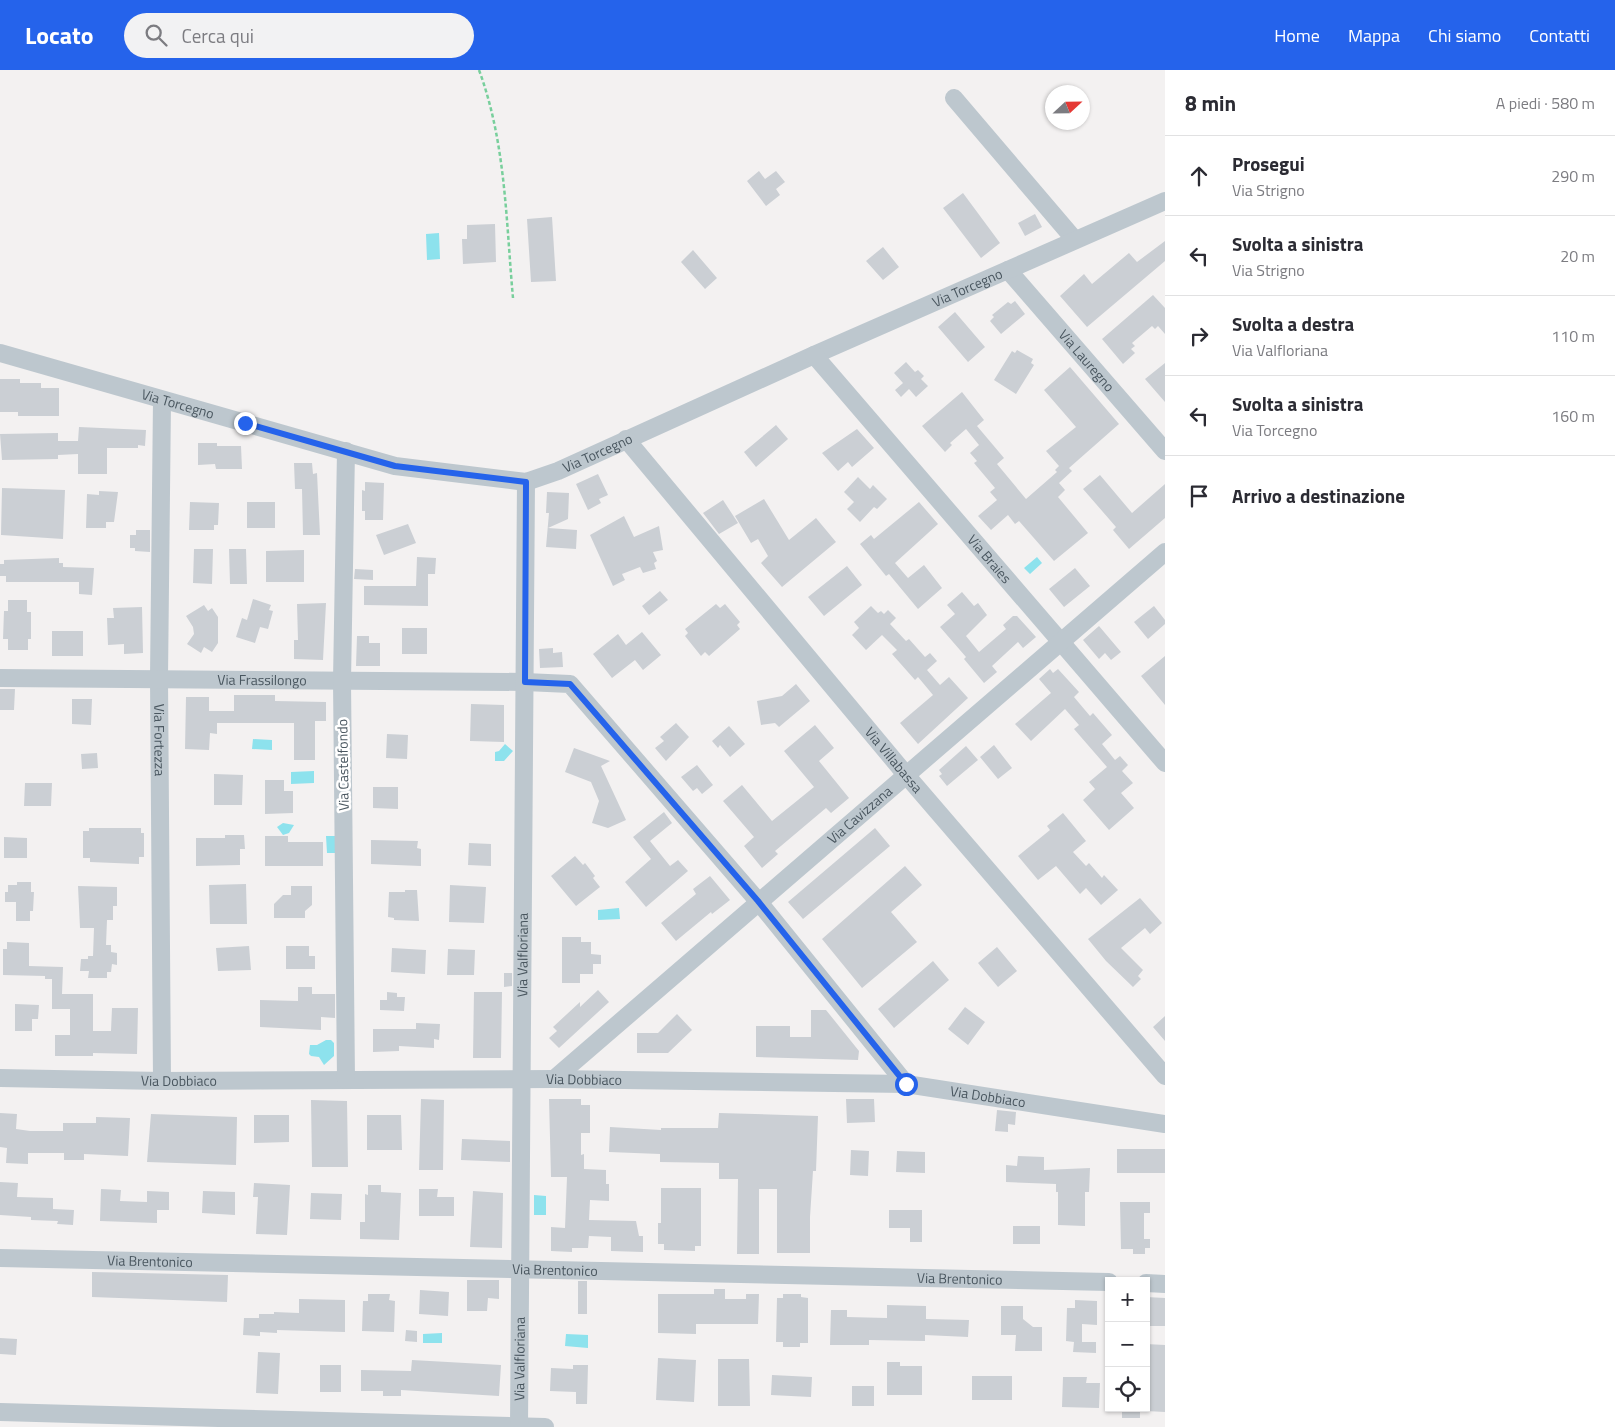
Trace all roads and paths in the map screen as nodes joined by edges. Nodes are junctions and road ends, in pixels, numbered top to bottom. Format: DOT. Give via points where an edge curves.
graph roads {
  1 [pos="478,70"];
  2 [pos="954,98"];
  3 [pos="1165,201"];
  4 [pos="1075,240"];
  5 [pos="1008,270"];
  6 [pos="512,298"];
  7 [pos="0,352"];
  8 [pos="814,355"];
  9 [pos="162,400"];
  10 [pos="626,439"];
  11 [pos="346,451"];
  12 [pos="1165,451"];
  13 [pos="526,482"];
  14 [pos="1165,552"];
  15 [pos="1061,642"];
  16 [pos="0,678"];
  17 [pos="159,678"];
  18 [pos="342,681"];
  19 [pos="525,682"];
  20 [pos="1165,763"];
  21 [pos="907,776"];
  22 [pos="758,901"];
  23 [pos="1165,1076"];
  24 [pos="0,1078"];
  25 [pos="554,1079"];
  26 [pos="346,1080"];
  27 [pos="523,1080"];
  28 [pos="162,1081"];
  29 [pos="906,1084"];
  30 [pos="1165,1124"];
  31 [pos="0,1258"];
  32 [pos="521,1271"];
  33 [pos="1105,1282"];
  34 [pos="1150,1283"];
  35 [pos="1165,1284"];
  36 [pos="0,1412"];
  37 [pos="519,1426"];
  38 [pos="546,1427"];
  1 -- 6 [label="path" via="493,115 500,150"];
  2 -- 4 [label="street"];
  3 -- 4 [label="street, Via Torcegno"];
  4 -- 5 [label="street, Via Torcegno"];
  5 -- 8 [label="street, Via Torcegno"];
  5 -- 12 [label="street, Via Lauregno"];
  7 -- 9 [label="street, Via Torcegno"];
  8 -- 10 [label="street, Via Torcegno"];
  8 -- 15 [label="street, Via Braies"];
  9 -- 11 [label="street, Via Torcegno"];
  9 -- 17 [label="street, Via Fortezza"];
  10 -- 13 [label="street, Via Torcegno" via="558,471"];
  10 -- 21 [label="street, Via Villabassa"];
  11 -- 13 [label="street, Via Torcegno" via="395,466"];
  11 -- 18 [label="street, Via Castelfondo"];
  13 -- 19 [label="street, Via Valfloriana"];
  14 -- 15 [label="street, Via Cavizzana"];
  15 -- 20 [label="street, Via Braies"];
  15 -- 21 [label="street, Via Cavizzana"];
  16 -- 17 [label="street, Via Frassilongo"];
  17 -- 18 [label="street, Via Frassilongo"];
  17 -- 28 [label="street, Via Fortezza"];
  18 -- 19 [label="street, Via Frassilongo"];
  18 -- 26 [label="street, Via Castelfondo"];
  19 -- 22 [label="street, Via Frassilongo" via="570,684"];
  19 -- 27 [label="street, Via Valfloriana"];
  21 -- 22 [label="street, Via Cavizzana"];
  21 -- 23 [label="street, Via Villabassa"];
  22 -- 25 [label="street, Via Cavizzana"];
  22 -- 29 [label="street, Via Frassilongo"];
  24 -- 28 [label="street, Via Dobbiaco"];
  25 -- 27 [label="street, Via Dobbiaco"];
  25 -- 29 [label="street, Via Dobbiaco"];
  26 -- 27 [label="street, Via Dobbiaco"];
  26 -- 28 [label="street, Via Dobbiaco"];
  27 -- 32 [label="street, Via Valfloriana"];
  29 -- 30 [label="street, Via Dobbiaco"];
  31 -- 32 [label="street, Via Brentonico"];
  32 -- 33 [label="street, Via Brentonico"];
  32 -- 37 [label="street, Via Valfloriana"];
  34 -- 35 [label="street"];
  36 -- 37 [label="street"];
  37 -- 38 [label="street"];
}
